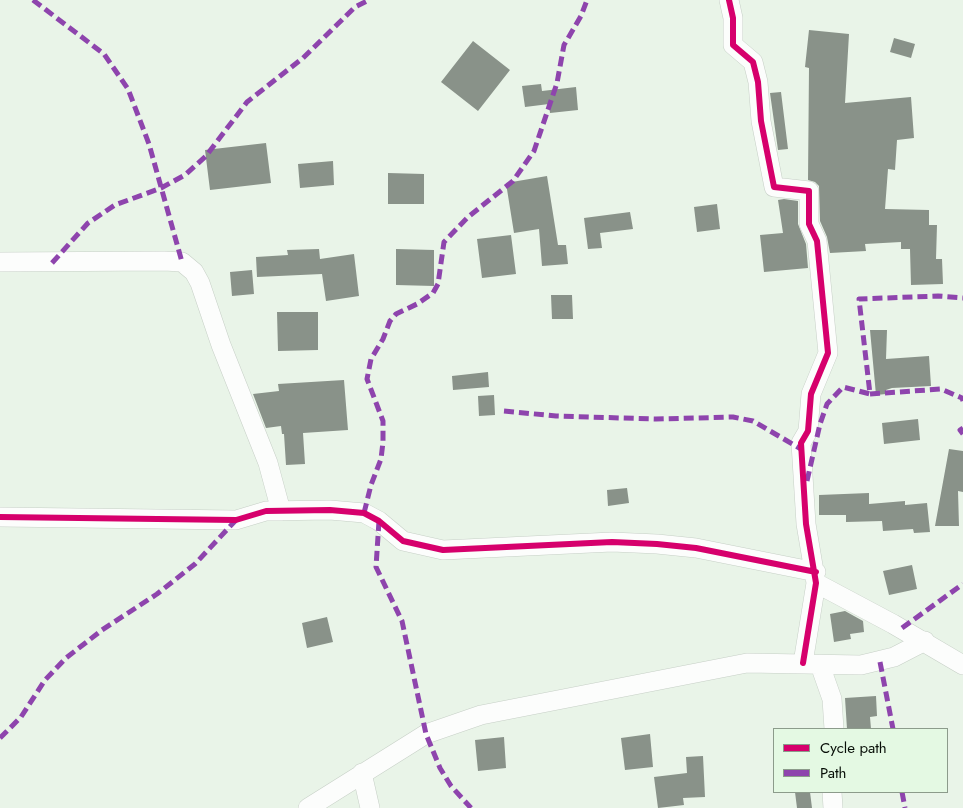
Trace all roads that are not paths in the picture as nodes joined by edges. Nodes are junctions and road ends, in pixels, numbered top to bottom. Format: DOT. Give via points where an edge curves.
graph roads {
  1 [pos="729,0"];
  2 [pos="0,262"];
  3 [pos="281,511"];
  4 [pos="0,517"];
  5 [pos="816,577"];
  6 [pos="925,641"];
  7 [pos="812,664"];
  8 [pos="963,664"];
  9 [pos="834,728"];
  10 [pos="362,773"];
  11 [pos="832,793"];
  12 [pos="308,808"];
  13 [pos="370,808"];
  14 [pos="833,808"];
  1 -- 5 [label="street" via="733,45 754,62 760,121 774,188 809,191 809,224 817,242 828,353 811,394 808,432 801,443 806,524"];
  2 -- 3 [label="street" via="164,261 182,262 194,272 268,462"];
  3 -- 4 [label="street" via="236,520"];
  3 -- 5 [label="street" via="364,513 379,520 403,541 444,550 612,542 657,544 704,550"];
  5 -- 6 [label="street"];
  5 -- 7 [label="street"];
  6 -- 7 [label="street" via="880,662"];
  6 -- 8 [label="street"];
  7 -- 9 [label="street" via="832,699"];
  7 -- 10 [label="street" via="747,663 481,715 426,734"];
  10 -- 12 [label="street"];
  10 -- 13 [label="street"];
  11 -- 14 [label="street"];
}
